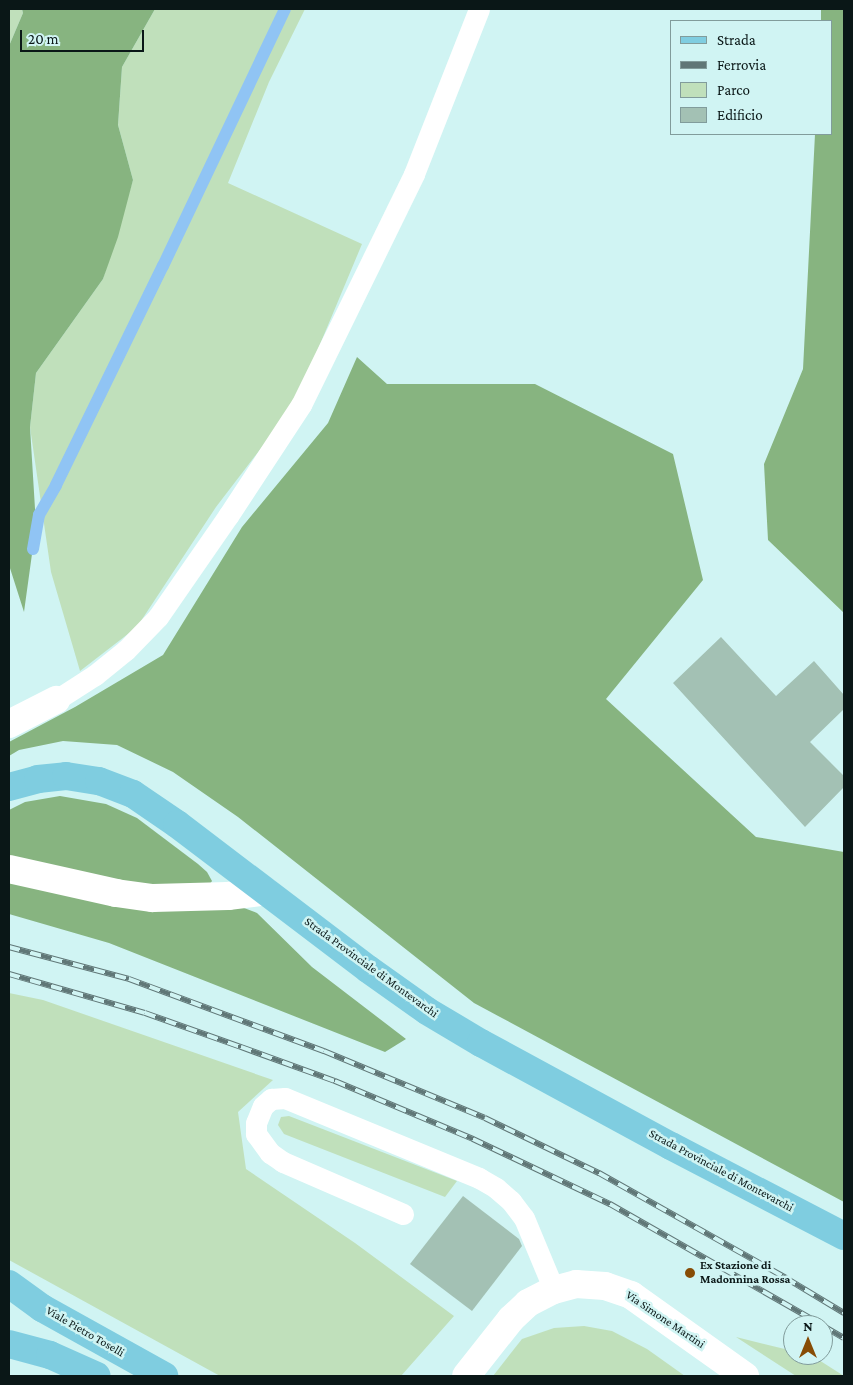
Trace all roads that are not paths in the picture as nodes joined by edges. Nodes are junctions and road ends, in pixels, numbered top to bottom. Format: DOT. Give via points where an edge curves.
graph roads {
  1 [pos="479,9"];
  2 [pos="56,700"];
  3 [pos="9,724"];
  4 [pos="9,787"];
  5 [pos="9,870"];
  6 [pos="266,891"];
  7 [pos="403,1214"];
  8 [pos="844,1236"];
  9 [pos="9,1284"];
  10 [pos="554,1290"];
  11 [pos="9,1344"];
  12 [pos="97,1376"];
  13 [pos="164,1376"];
  14 [pos="466,1376"];
  15 [pos="745,1376"];
  1 -- 2 [label="lane" via="414,174 301,405 158,617 126,650"];
  2 -- 3 [label="street"];
  4 -- 6 [label="main road, Strada Provinciale di Montevarchi" via="66,776 117,786 149,804"];
  5 -- 6 [label="street" via="116,894 153,898 228,896"];
  6 -- 8 [label="main road, Strada Provinciale di Montevarchi" via="395,989 454,1027"];
  7 -- 10 [label="lane" via="283,1162 270,1153 256,1134 263,1106 271,1100 285,1098 479,1178 496,1188 524,1218"];
  9 -- 13 [label="main road, Viale Pietro Toselli" via="50,1312"];
  10 -- 14 [label="street, Via Simone Martini" via="528,1303 511,1318"];
  10 -- 15 [label="street, Via Simone Martini" via="576,1284 619,1290 647,1305"];
  11 -- 12 [label="main road" via="50,1355"];
}
